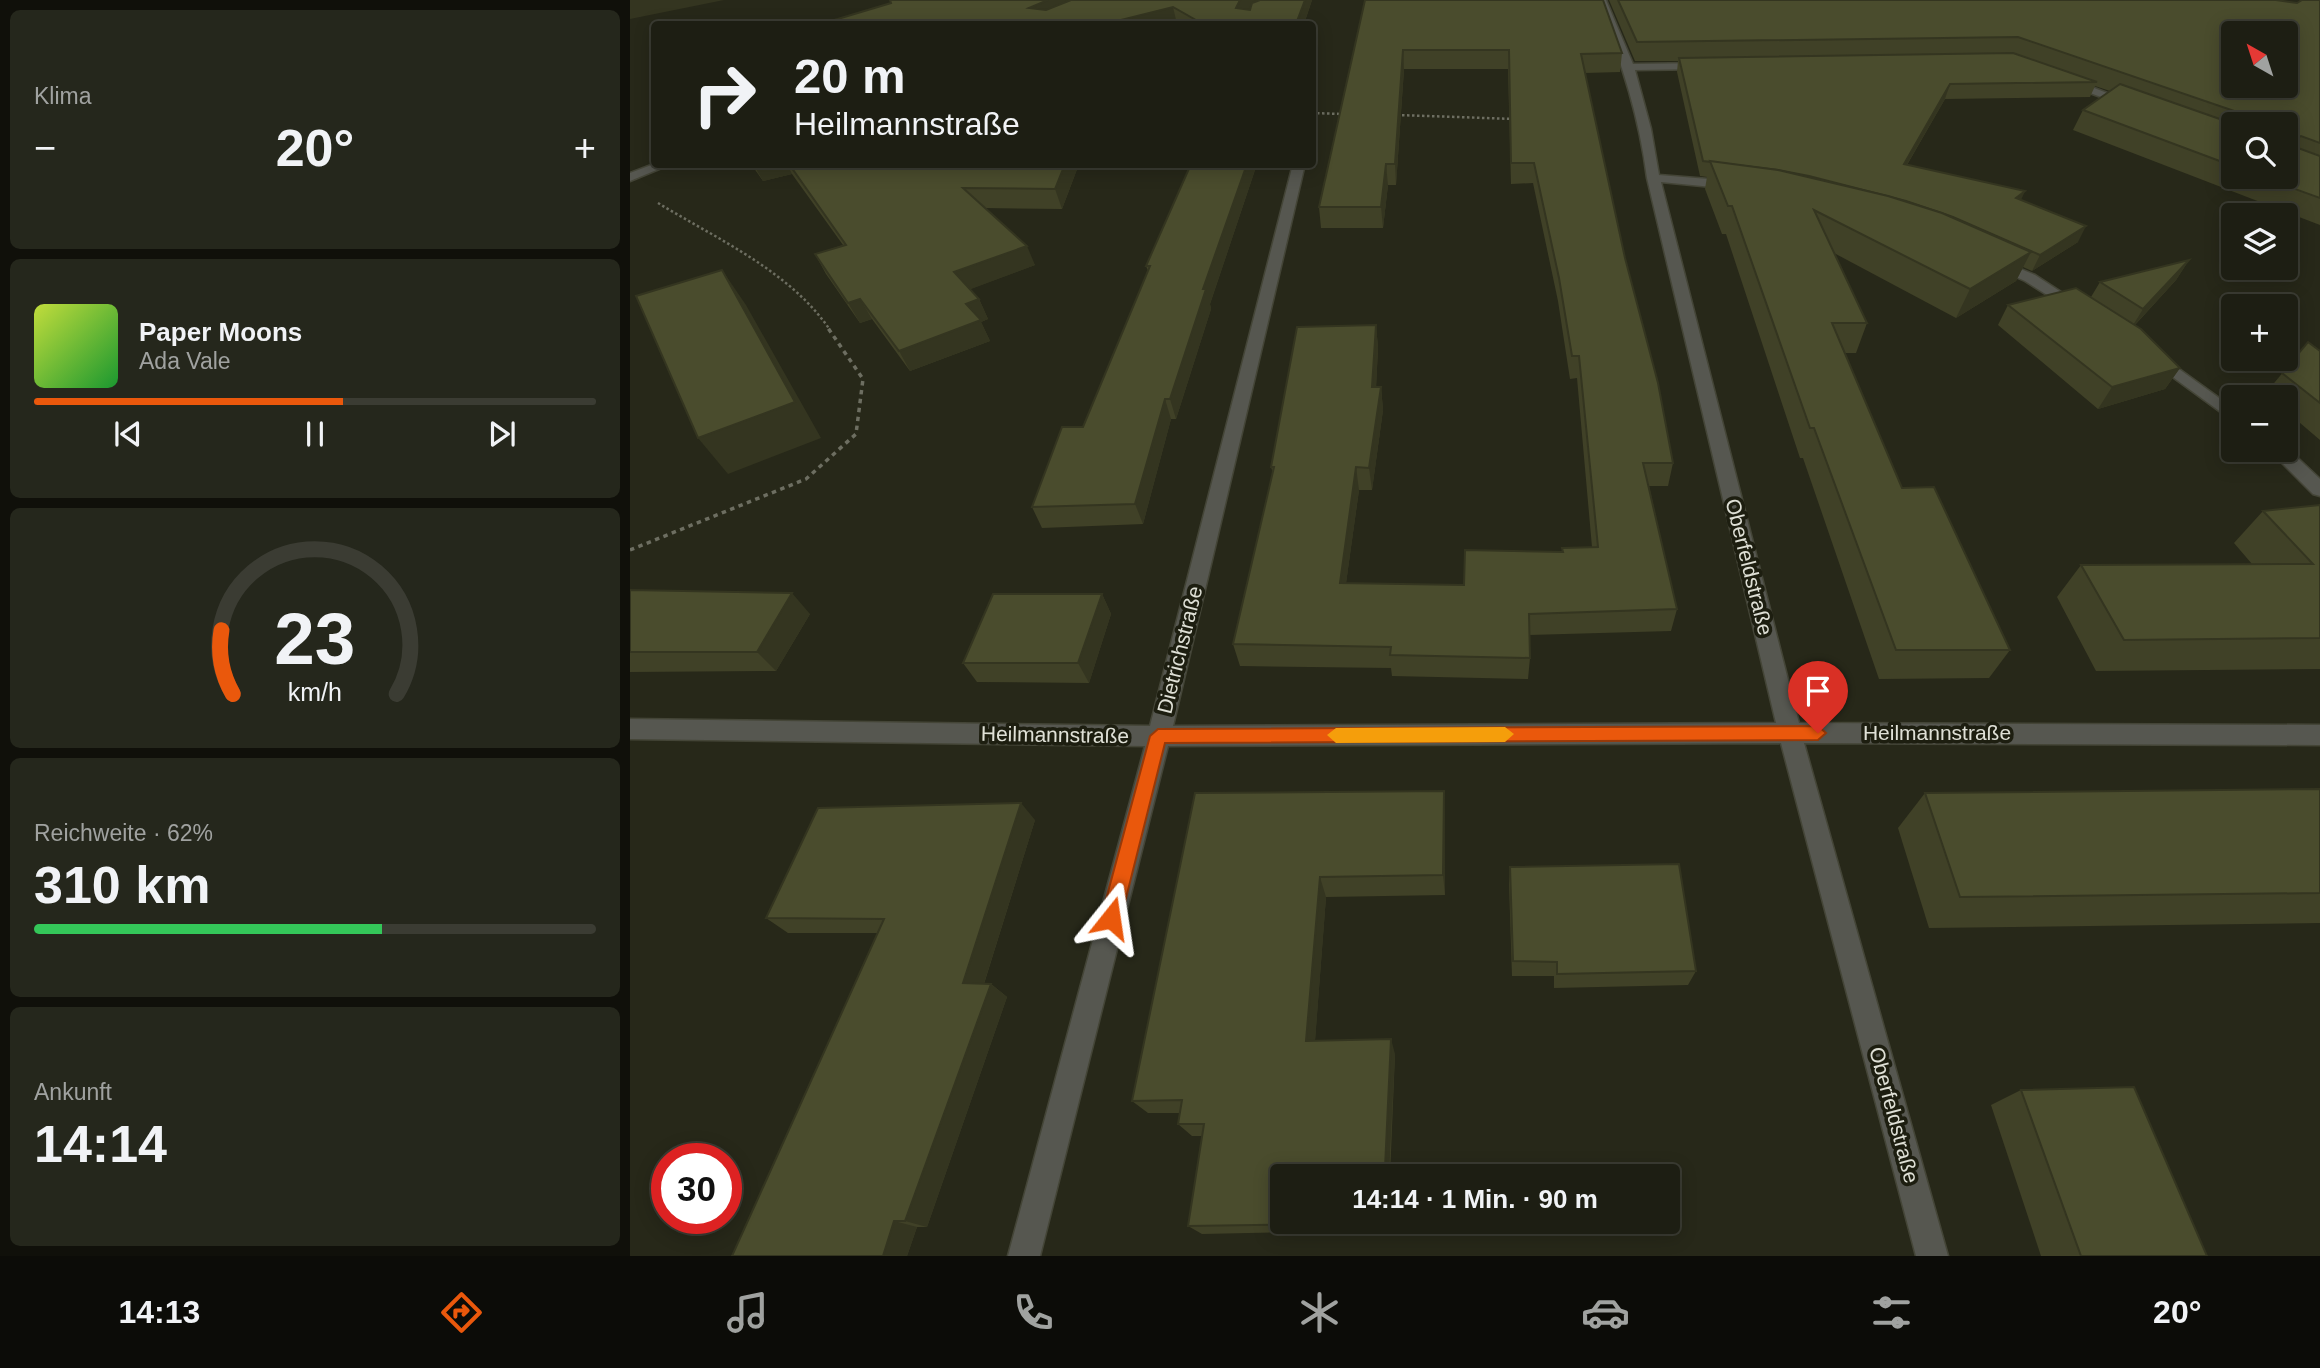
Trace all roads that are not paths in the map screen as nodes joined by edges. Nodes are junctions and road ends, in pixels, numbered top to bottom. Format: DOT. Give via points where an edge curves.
graph roads {
  1 [pos="1601,0"];
  2 [pos="1713,65"];
  3 [pos="1631,67"];
  4 [pos="2061,79"];
  5 [pos="2139,107"];
  6 [pos="655,168"];
  7 [pos="1298,168"];
  8 [pos="630,177"];
  9 [pos="1653,178"];
  10 [pos="1751,188"];
  11 [pos="1984,258"];
  12 [pos="2087,313"];
  13 [pos="2144,349"];
  14 [pos="2221,407"];
  15 [pos="2291,462"];
  16 [pos="2320,490"];
  17 [pos="630,729"];
  18 [pos="1790,733"];
  19 [pos="2320,735"];
  20 [pos="1158,736"];
  21 [pos="1024,1256"];
  22 [pos="1932,1256"];
  1 -- 3 [label="street, Oberfeldstraße"];
  2 -- 3 [label="street"];
  3 -- 9 [label="street, Oberfeldstraße" via="1647,123"];
  4 -- 5 [label="street"];
  6 -- 8 [label="street"];
  7 -- 20 [label="street, Dietrichstraße"];
  9 -- 10 [label="street" via="1710,180"];
  9 -- 18 [label="street, Oberfeldstraße"];
  11 -- 12 [label="street" via="2030,278"];
  13 -- 14 [label="street"];
  15 -- 16 [label="street"];
  17 -- 20 [label="street, Heilmannstraße"];
  18 -- 19 [label="street, Heilmannstraße"];
  18 -- 20 [label="street, Heilmannstraße"];
  18 -- 22 [label="street, Oberfeldstraße"];
  20 -- 21 [label="street, Dietrichstraße"];
}
